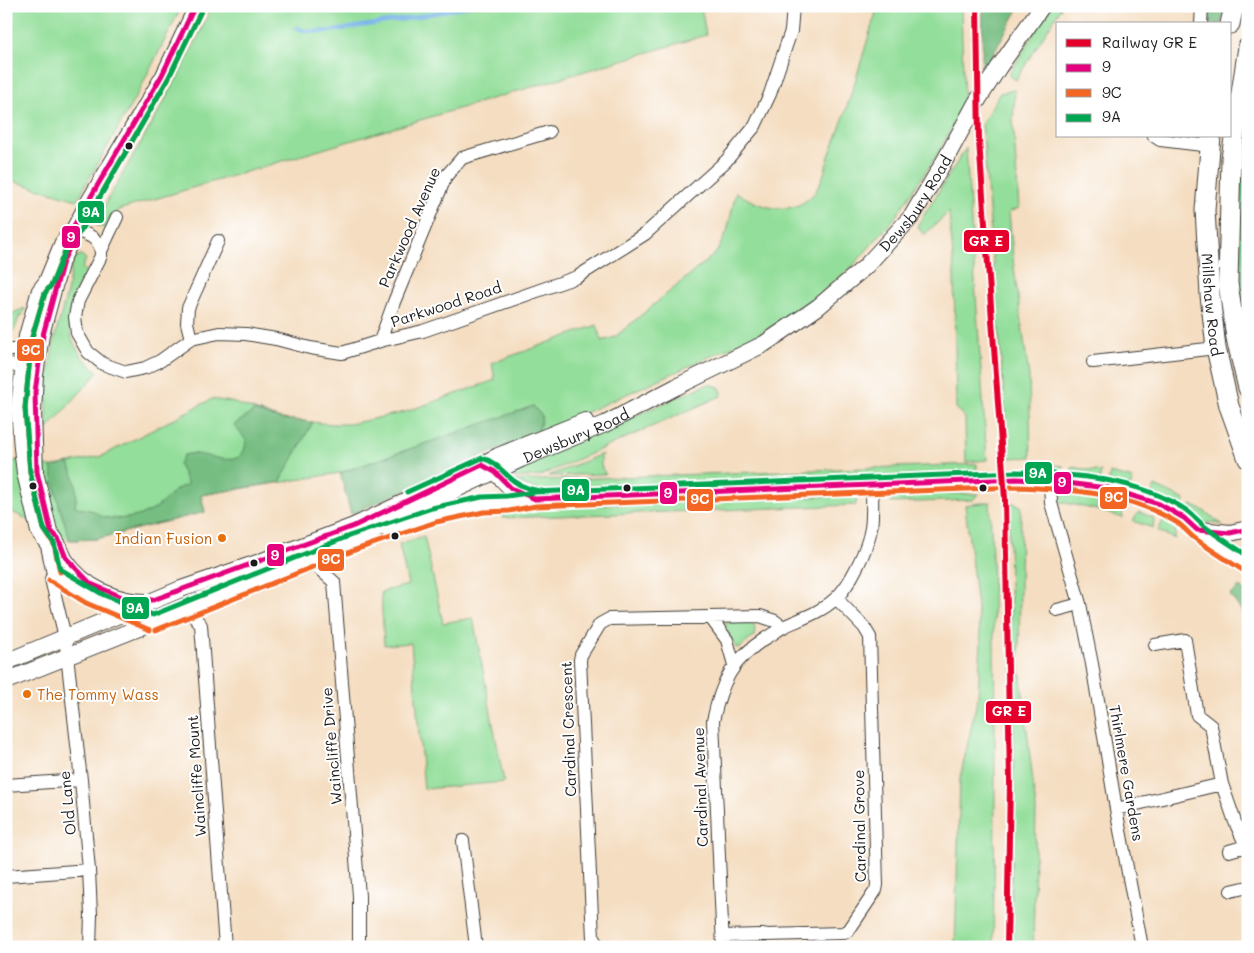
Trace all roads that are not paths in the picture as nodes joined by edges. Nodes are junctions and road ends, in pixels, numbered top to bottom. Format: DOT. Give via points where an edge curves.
graph roads {
  1 [pos="195,6"];
  2 [pos="793,6"];
  3 [pos="1041,6"];
  4 [pos="1202,6"];
  5 [pos="1234,6"];
  6 [pos="1201,22"];
  7 [pos="1230,22"];
  8 [pos="1248,47"];
  9 [pos="549,132"];
  10 [pos="1157,138"];
  11 [pos="1178,139"];
  12 [pos="1211,141"];
  13 [pos="117,217"];
  14 [pos="72,229"];
  15 [pos="218,242"];
  16 [pos="101,251"];
  17 [pos="191,339"];
  18 [pos="380,341"];
  19 [pos="1216,348"];
  20 [pos="6,350"];
  21 [pos="23,350"];
  22 [pos="39,360"];
  23 [pos="1093,362"];
  24 [pos="6,364"];
  25 [pos="21,367"];
  26 [pos="1248,388"];
  27 [pos="1248,459"];
  28 [pos="486,472"];
  29 [pos="1050,481"];
  30 [pos="872,486"];
  31 [pos="535,499"];
  32 [pos="496,504"];
  33 [pos="1248,528"];
  34 [pos="1197,530"];
  35 [pos="51,531"];
  36 [pos="352,543"];
  37 [pos="47,546"];
  38 [pos="1228,552"];
  39 [pos="301,564"];
  40 [pos="1248,565"];
  41 [pos="53,574"];
  42 [pos="1248,578"];
  43 [pos="836,598"];
  44 [pos="153,600"];
  45 [pos="1080,604"];
  46 [pos="1057,610"];
  47 [pos="184,611"];
  48 [pos="123,612"];
  49 [pos="710,617"];
  50 [pos="153,623"];
  51 [pos="783,627"];
  52 [pos="65,637"];
  53 [pos="1155,645"];
  54 [pos="67,657"];
  55 [pos="6,662"];
  56 [pos="734,664"];
  57 [pos="6,681"];
  58 [pos="81,780"];
  59 [pos="1222,784"];
  60 [pos="6,785"];
  61 [pos="1116,809"];
  62 [pos="463,841"];
  63 [pos="1247,848"];
  64 [pos="1229,851"];
  65 [pos="89,870"];
  66 [pos="6,876"];
  67 [pos="1248,887"];
  68 [pos="1231,891"];
  69 [pos="723,941"];
  70 [pos="90,947"];
  71 [pos="225,947"];
  72 [pos="360,947"];
  73 [pos="476,947"];
  74 [pos="601,947"];
  75 [pos="1142,947"];
  1 -- 14 [label="street" via="162,75"];
  2 -- 18 [label="street, Parkwood Road" via="791,31 770,94 755,126 726,161 646,234 577,277 423,331"];
  3 -- 28 [label="main road, Dewsbury Road" via="976,103 912,216 866,267 818,307 764,344 676,387 498,456"];
  4 -- 6 [label="street"];
  5 -- 7 [label="highway"];
  8 -- 26 [label="highway, Millshaw Road" via="1231,158 1228,283"];
  9 -- 18 [label="street, Parkwood Avenue" via="462,158 446,176"];
  10 -- 11 [label="street, Millshaw Road"];
  11 -- 12 [label="street, Millshaw Road"];
  12 -- 19 [label="highway, Millshaw Road" via="1205,210"];
  13 -- 16 [label="street, Parkwood Road"];
  14 -- 16 [label="street" via="99,242"];
  14 -- 21 [label="street" via="61,242 38,290"];
  14 -- 22 [label="street"];
  15 -- 17 [label="street" via="188,308"];
  16 -- 17 [label="street, Parkwood Road" via="78,301 75,317 77,333 88,352 103,364 126,372 152,365"];
  17 -- 18 [label="street, Parkwood Road" via="246,334 342,353"];
  19 -- 23 [label="street"];
  19 -- 27 [label="highway, Millshaw Road" via="1229,406"];
  20 -- 21 [label="street"];
  21 -- 22 [label="street"];
  21 -- 25 [label="street"];
  22 -- 25 [label="street"];
  22 -- 35 [label="street" via="35,392 37,472"];
  24 -- 25 [label="street"];
  25 -- 37 [label="street" via="17,408 24,473 37,532"];
  28 -- 31 [label="main road"];
  28 -- 32 [label="main road" via="490,499"];
  28 -- 36 [label="main road, Dewsbury Road"];
  28 -- 44 [label="main road, Dewsbury Road" via="354,526"];
  29 -- 30 [label="main road" via="1016,479"];
  29 -- 34 [label="main road" via="1107,488 1159,504 1184,518"];
  29 -- 45 [label="street, Thirlmere Gardens" via="1052,503"];
  30 -- 31 [label="main road"];
  30 -- 43 [label="street, Cardinal Avenue" via="871,530 857,568"];
  31 -- 32 [label="main road"];
  32 -- 36 [label="main road" via="434,515"];
  33 -- 34 [label="main road" via="1230,533"];
  34 -- 38 [label="main road"];
  35 -- 37 [label="street"];
  35 -- 44 [label="street" via="72,565 91,584 127,599"];
  36 -- 39 [label="main road, Dewsbury Road"];
  37 -- 41 [label="street, Old Lane"];
  38 -- 40 [label="main road"];
  38 -- 42 [label="main road"];
  39 -- 47 [label="main road, Dewsbury Road"];
  39 -- 72 [label="street, Waincliffe Drive" via="316,566 334,582 359,896"];
  41 -- 48 [label="street" via="76,590"];
  41 -- 52 [label="street, Old Lane" via="51,578"];
  43 -- 51 [label="street, Cardinal Avenue" via="819,611"];
  43 -- 69 [label="street, Cardinal Grove" via="864,626 870,637 876,890 844,933"];
  44 -- 48 [label="main road, Dewsbury Road"];
  45 -- 46 [label="street"];
  45 -- 61 [label="street, Thirlmere Gardens"];
  47 -- 50 [label="main road, Dewsbury Road"];
  47 -- 71 [label="street, Waincliffe Mount" via="201,625"];
  48 -- 50 [label="main road"];
  48 -- 52 [label="main road, Dewsbury Road"];
  49 -- 51 [label="street, Cardinal Crescent" via="760,616 776,620"];
  49 -- 56 [label="street" via="726,640"];
  49 -- 74 [label="street, Cardinal Crescent" via="609,619 600,624 581,655 593,938"];
  50 -- 54 [label="main road, Dewsbury Road"];
  51 -- 56 [label="street, Cardinal Avenue" via="753,646"];
  52 -- 54 [label="street, Old Lane"];
  52 -- 55 [label="main road, Dewsbury Road"];
  53 -- 59 [label="street" via="1185,640 1197,715 1211,726"];
  54 -- 57 [label="main road, Dewsbury Road"];
  54 -- 58 [label="street, Old Lane"];
  56 -- 69 [label="street, Cardinal Avenue" via="722,686 713,721"];
  58 -- 60 [label="street"];
  58 -- 65 [label="street, Old Lane"];
  59 -- 61 [label="street"];
  59 -- 63 [label="street"];
  61 -- 75 [label="street, Thirlmere Gardens"];
  62 -- 73 [label="street"];
  63 -- 64 [label="street"];
  65 -- 66 [label="street"];
  65 -- 70 [label="street, Old Lane"];
  67 -- 68 [label="street"];
}
